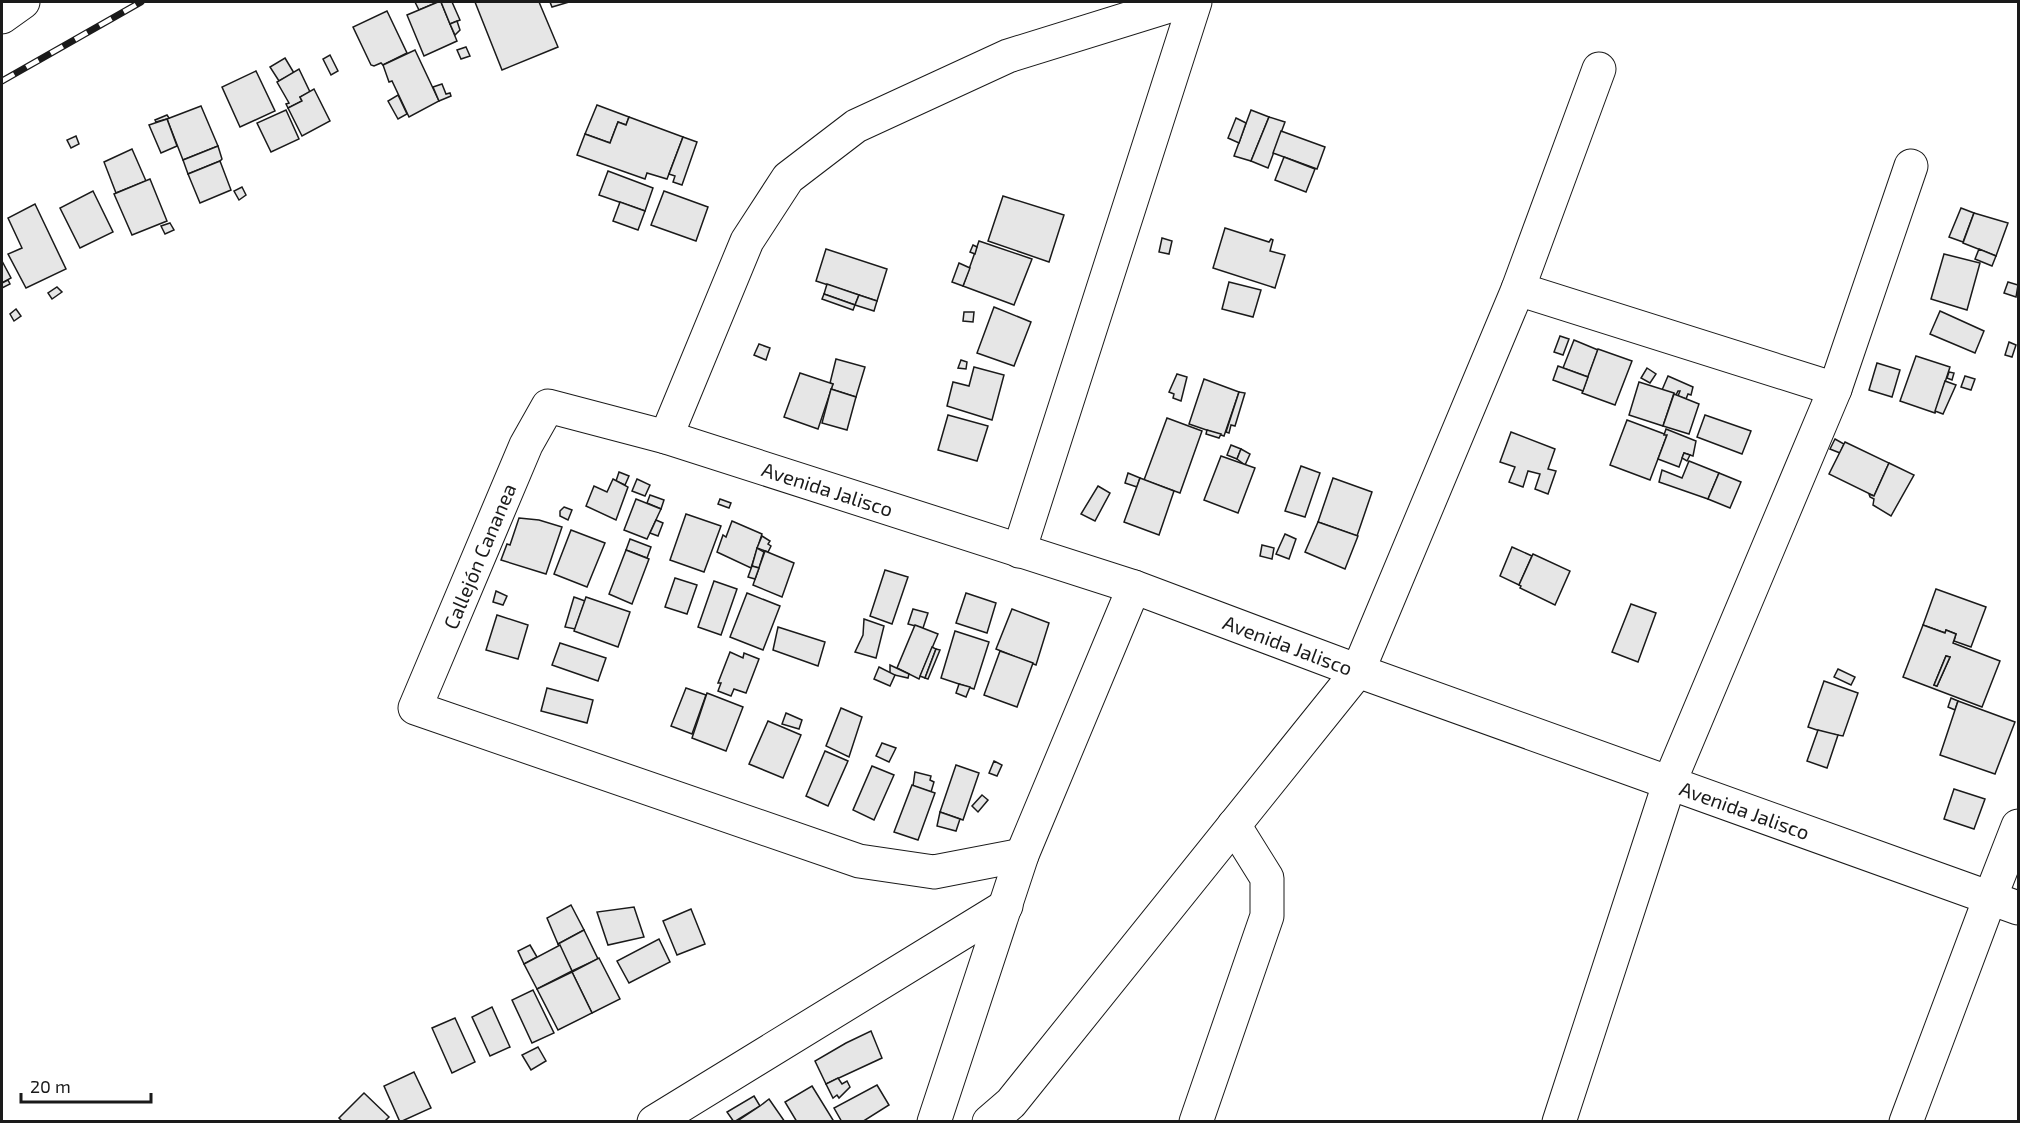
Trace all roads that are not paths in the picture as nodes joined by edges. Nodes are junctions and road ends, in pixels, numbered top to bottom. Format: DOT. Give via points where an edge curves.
graph roads {
  1 [pos="23,2"];
  2 [pos="1182,2"];
  3 [pos="1195,2"];
  4 [pos="2,17"];
  5 [pos="1599,69"];
  6 [pos="1911,166"];
  7 [pos="1518,289"];
  8 [pos="1835,389"];
  9 [pos="549,406"];
  10 [pos="666,437"];
  11 [pos="1019,551"];
  12 [pos="1134,587"];
  13 [pos="1358,671"];
  14 [pos="1670,781"];
  15 [pos="1234,825"];
  16 [pos="2019,826"];
  17 [pos="1022,855"];
  18 [pos="2004,903"];
  19 [pos="1006,906"];
  20 [pos="654,1122"];
  21 [pos="934,1122"];
  22 [pos="989,1122"];
  23 [pos="1196,1122"];
  24 [pos="1559,1122"];
  25 [pos="1906,1122"];
  1 -- 4 [label="street"];
  2 -- 10 [label="street" via="1008,56 856,126 788,178 747,241"];
  3 -- 11 [label="street"];
  5 -- 7 [label="street"];
  6 -- 8 [label="street"];
  7 -- 8 [label="street"];
  7 -- 13 [label="street"];
  8 -- 14 [label="street"];
  9 -- 10 [label="street, Avenida Jalisco"];
  9 -- 17 [label="street, Callejón Cananea" via="526,445 415,708 859,861 934,872"];
  10 -- 11 [label="street, Avenida Jalisco"];
  11 -- 12 [label="street, Avenida Jalisco"];
  12 -- 13 [label="street, Avenida Jalisco"];
  12 -- 17 [label="street"];
  13 -- 14 [label="street, Avenida Jalisco"];
  13 -- 15 [label="street"];
  14 -- 18 [label="street, Avenida Jalisco"];
  14 -- 24 [label="street"];
  15 -- 22 [label="street" via="1011,1103"];
  15 -- 23 [label="street" via="1267,878 1267,916"];
  16 -- 18 [label="street"];
  17 -- 19 [label="street"];
  18 -- 25 [label="street"];
  19 -- 20 [label="street"];
  19 -- 21 [label="street"];
}
